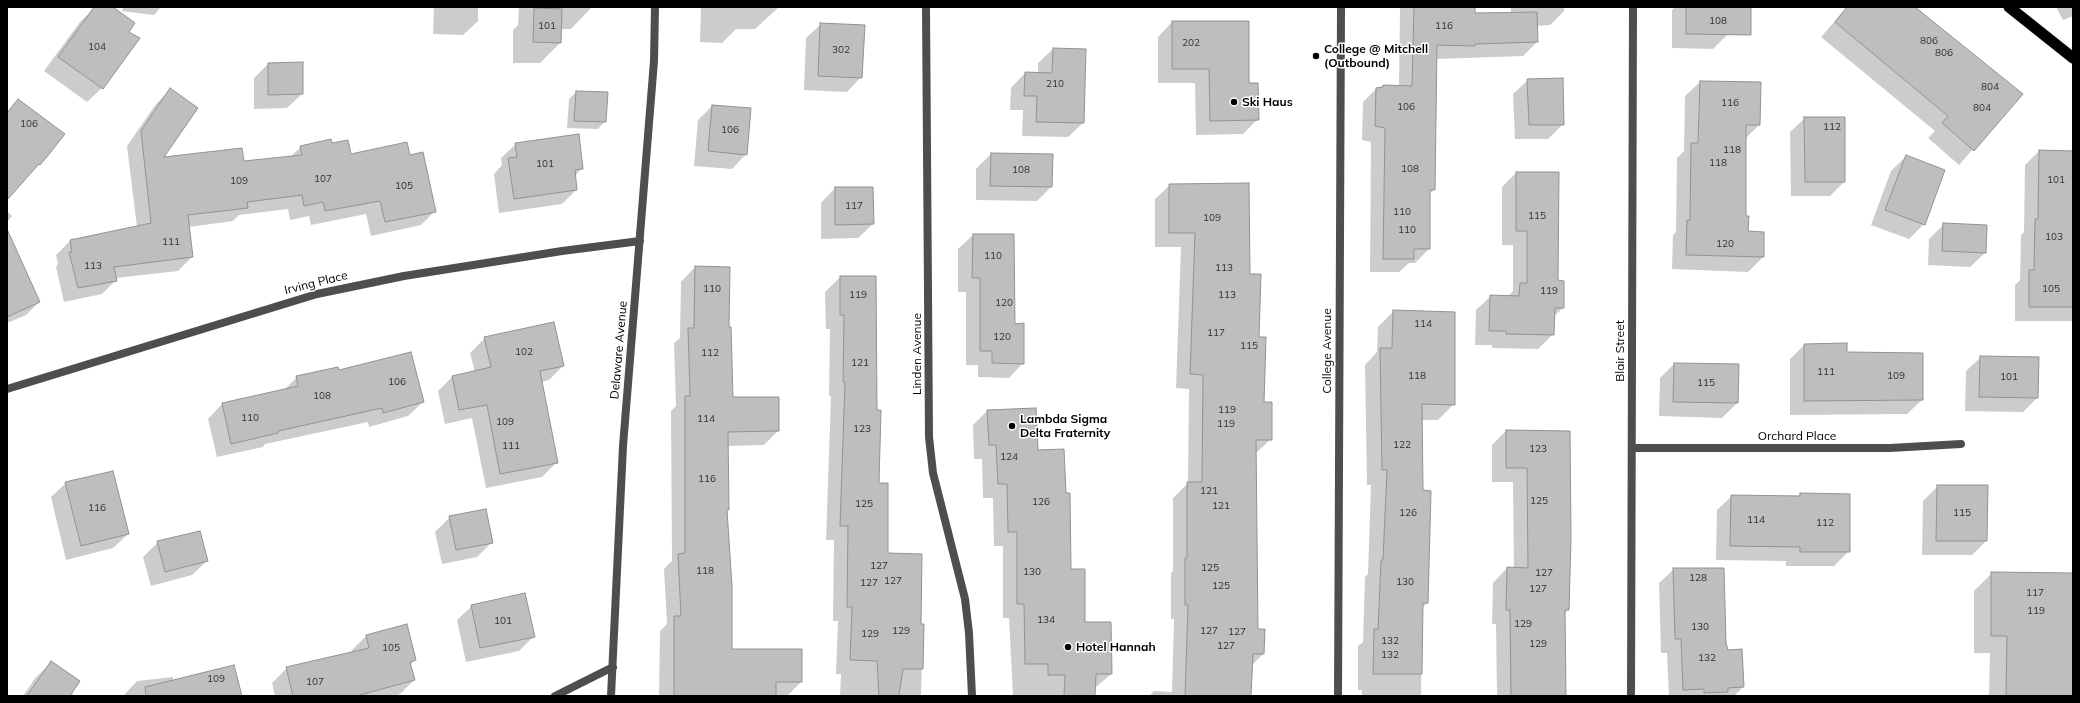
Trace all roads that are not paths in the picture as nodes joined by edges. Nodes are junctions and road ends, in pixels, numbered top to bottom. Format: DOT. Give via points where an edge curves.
graph roads {
  1 [pos="655,7"];
  2 [pos="926,7"];
  3 [pos="1342,7"];
  4 [pos="1633,7"];
  5 [pos="2009,7"];
  6 [pos="2073,58"];
  7 [pos="640,241"];
  8 [pos="7,389"];
  9 [pos="1961,444"];
  10 [pos="1632,448"];
  11 [pos="613,667"];
  12 [pos="555,696"];
  13 [pos="611,696"];
  14 [pos="972,696"];
  15 [pos="1338,696"];
  16 [pos="1631,696"];
  1 -- 7 [label="street, Delaware Avenue" via="654,61"];
  2 -- 14 [label="street, Linden Avenue" via="929,437 933,473 965,599"];
  3 -- 15 [label="street, College Avenue"];
  4 -- 10 [label="street, Blair Street"];
  5 -- 6 [label="highway"];
  7 -- 8 [label="street, Irving Place" via="404,276 317,294"];
  7 -- 11 [label="street, Delaware Avenue" via="623,446"];
  9 -- 10 [label="street, Orchard Place" via="1890,448"];
  10 -- 16 [label="street, Blair Street"];
  11 -- 12 [label="street"];
  11 -- 13 [label="street, Delaware Avenue"];
}
